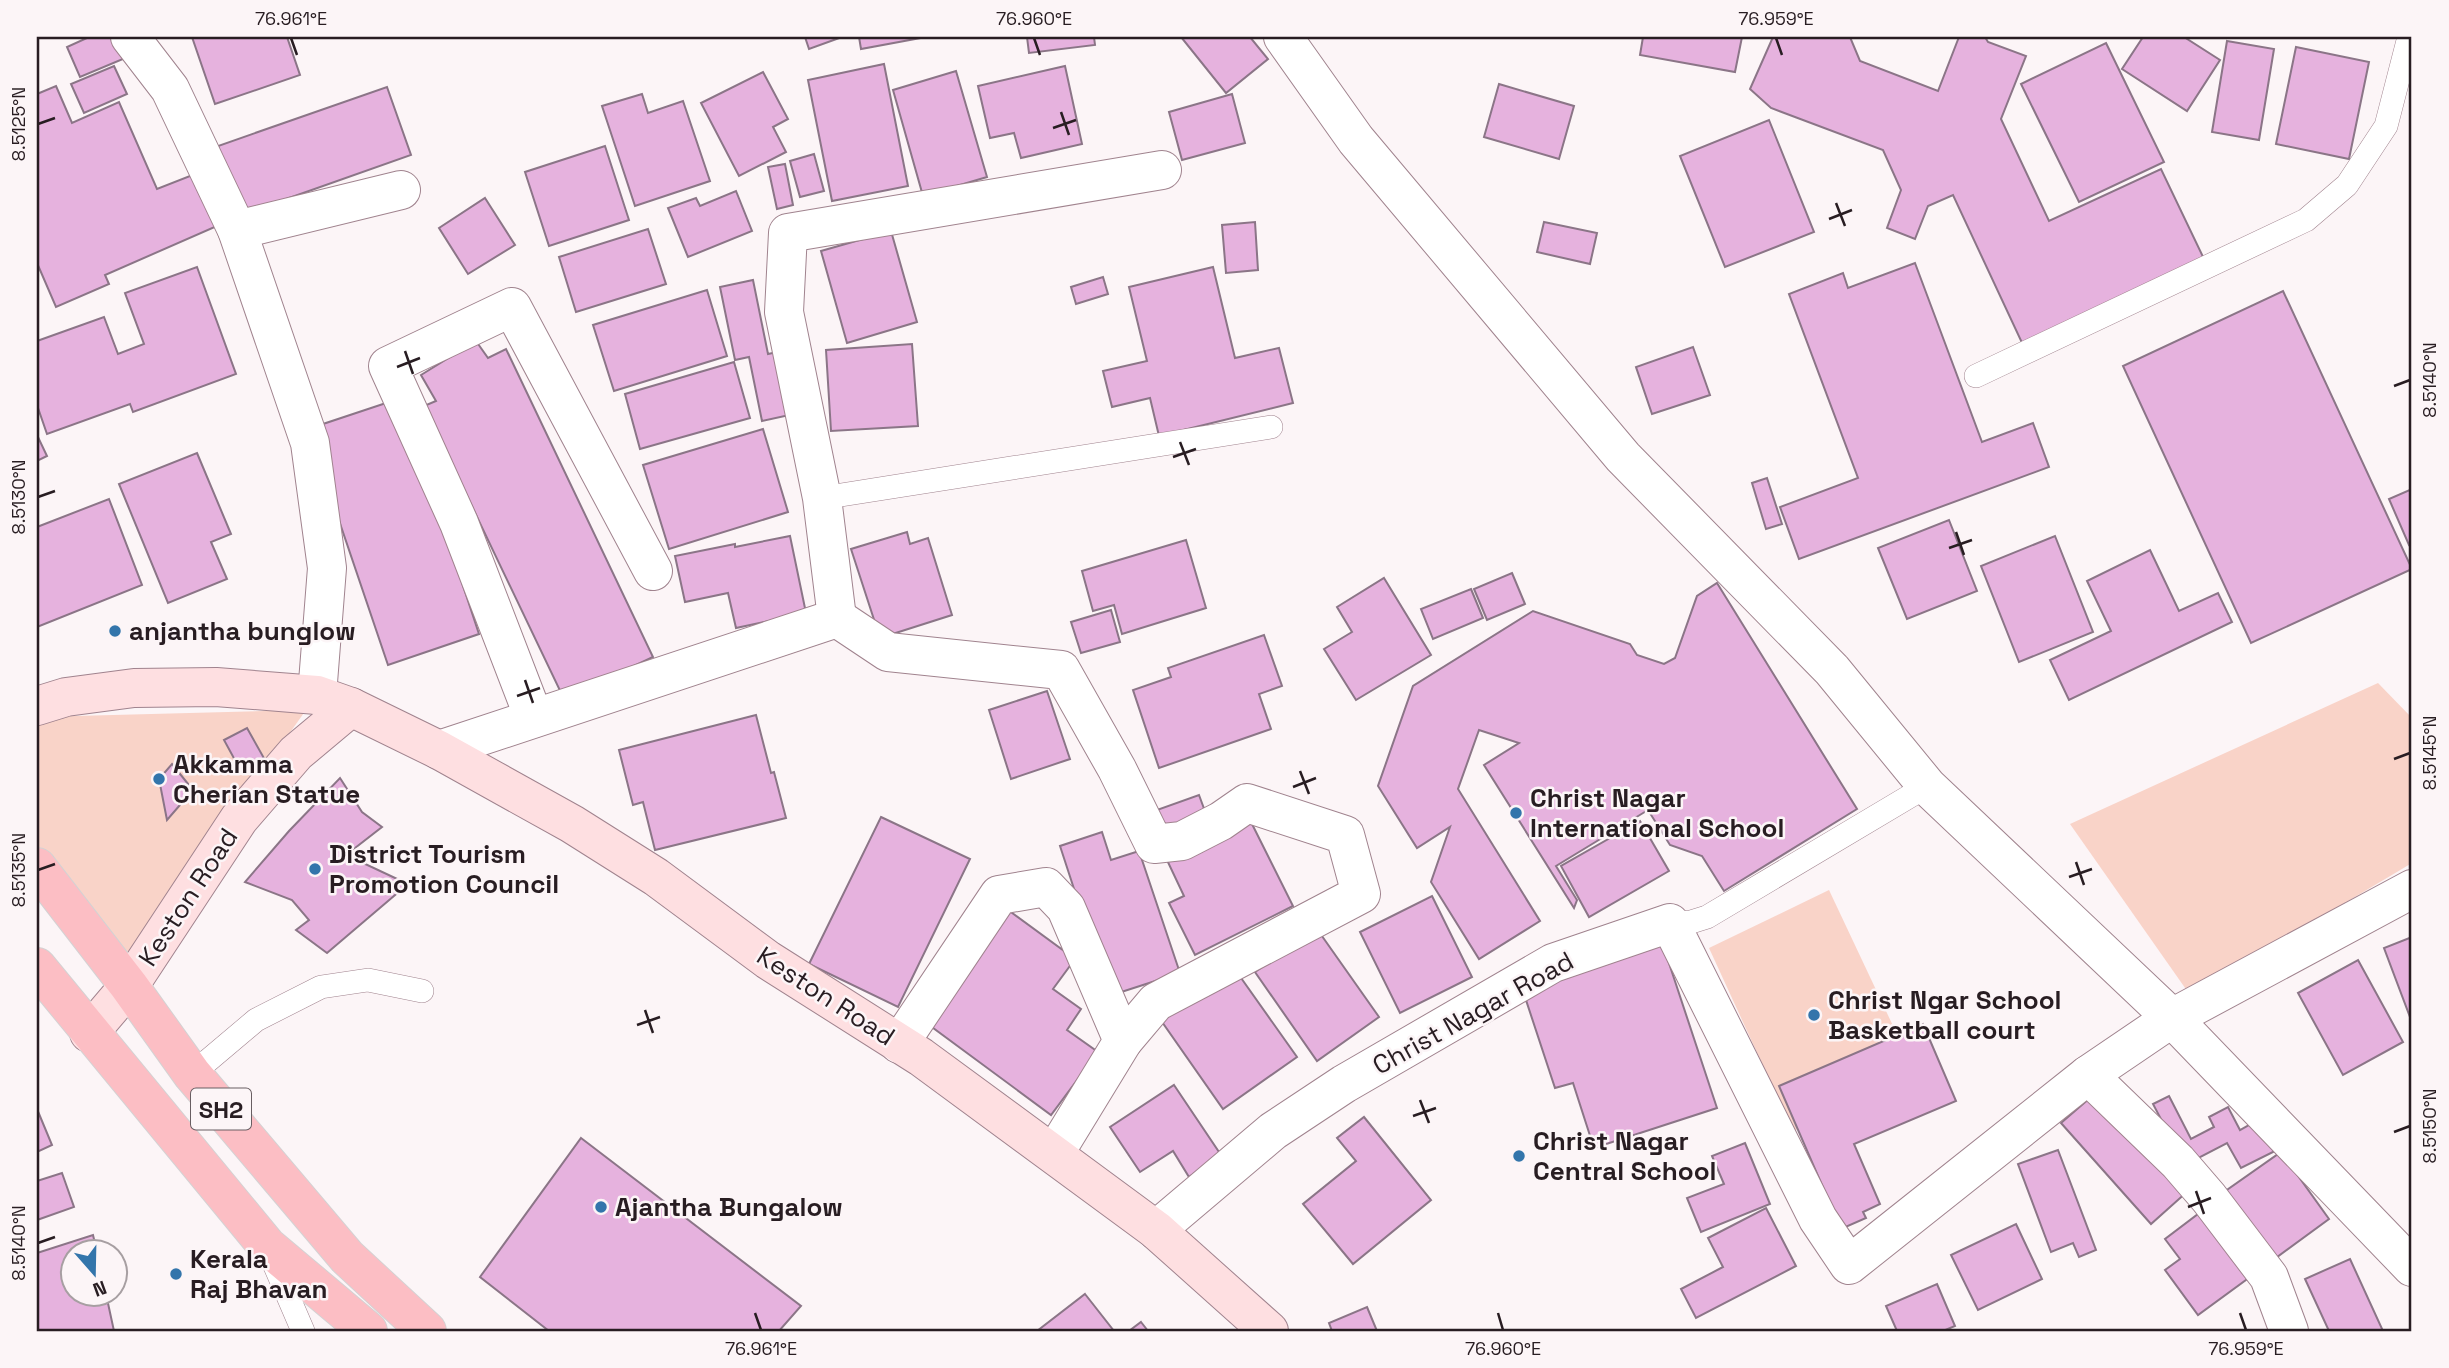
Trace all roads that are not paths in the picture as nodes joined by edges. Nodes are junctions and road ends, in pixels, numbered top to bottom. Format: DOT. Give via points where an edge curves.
graph roads {
  1 [pos="130,37"];
  2 [pos="1283,37"];
  3 [pos="2409,37"];
  4 [pos="1162,170"];
  5 [pos="401,190"];
  6 [pos="237,230"];
  7 [pos="1976,376"];
  8 [pos="1271,427"];
  9 [pos="822,498"];
  10 [pos="653,572"];
  11 [pos="837,618"];
  12 [pos="334,701"];
  13 [pos="37,706"];
  14 [pos="534,718"];
  15 [pos="439,750"];
  16 [pos="1927,786"];
  17 [pos="37,867"];
  18 [pos="2412,889"];
  19 [pos="1670,923"];
  20 [pos="37,967"];
  21 [pos="129,986"];
  22 [pos="422,991"];
  23 [pos="2172,1018"];
  24 [pos="89,1032"];
  25 [pos="1123,1041"];
  26 [pos="899,1044"];
  27 [pos="192,1074"];
  28 [pos="2088,1075"];
  29 [pos="1054,1154"];
  30 [pos="1156,1230"];
  31 [pos="267,1246"];
  32 [pos="2412,1267"];
  33 [pos="303,1331"];
  34 [pos="368,1331"];
  35 [pos="427,1331"];
  36 [pos="1269,1331"];
  37 [pos="2289,1331"];
  1 -- 6 [label="street" via="170,89"];
  2 -- 16 [label="street" via="1356,140 1623,457 1832,670"];
  3 -- 7 [label="lane" via="2386,126 2347,185 2306,220"];
  4 -- 9 [label="street" via="788,233 784,312"];
  5 -- 6 [label="street"];
  6 -- 12 [label="street" via="310,443 327,568"];
  8 -- 9 [label="lane"];
  9 -- 11 [label="street"];
  10 -- 14 [label="street" via="512,307 388,366 459,523"];
  11 -- 14 [label="street"];
  11 -- 25 [label="street" via="888,652 1061,670 1154,844 1182,841 1247,803 1345,835 1361,894 1156,1002"];
  12 -- 13 [label="street, Keston Road" via="216,687 134,688 66,697"];
  12 -- 15 [label="street, Keston Road"];
  12 -- 21 [label="street, Keston Road" via="239,819"];
  14 -- 15 [label="street"];
  15 -- 26 [label="street, Keston Road" via="656,877 768,960"];
  16 -- 19 [label="lane, Christ Nagar Road" via="1707,917"];
  16 -- 23 [label="street"];
  17 -- 21 [label="main road, SH2"];
  18 -- 23 [label="street"];
  19 -- 28 [label="street" via="1818,1219 1849,1265"];
  19 -- 30 [label="street, Christ Nagar Road" via="1553,963 1345,1084 1273,1131"];
  20 -- 24 [label="main road"];
  21 -- 24 [label="street, Keston Road"];
  21 -- 27 [label="main road, SH2"];
  22 -- 27 [label="lane" via="368,980 321,987 256,1020"];
  23 -- 28 [label="street"];
  23 -- 32 [label="street"];
  24 -- 31 [label="main road"];
  25 -- 26 [label="street" via="1066,908 1045,887 999,895"];
  25 -- 29 [label="street"];
  26 -- 29 [label="street, Keston Road"];
  27 -- 35 [label="main road, SH2" via="347,1256"];
  28 -- 37 [label="street" via="2179,1162 2209,1198 2269,1277"];
  29 -- 30 [label="street, Keston Road"];
  30 -- 36 [label="street, Keston Road"];
  31 -- 33 [label="lane"];
  31 -- 34 [label="main road"];
}
